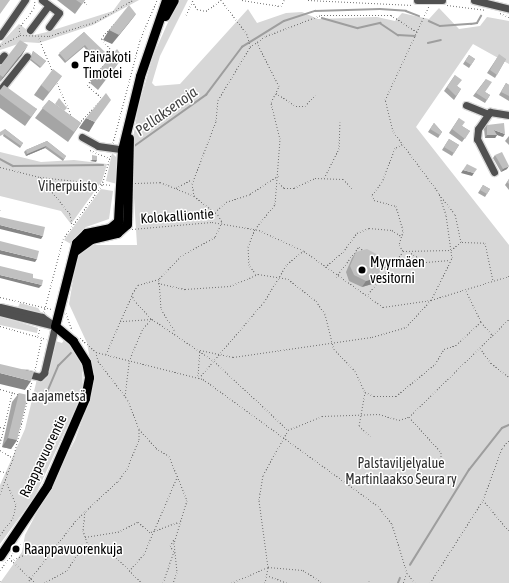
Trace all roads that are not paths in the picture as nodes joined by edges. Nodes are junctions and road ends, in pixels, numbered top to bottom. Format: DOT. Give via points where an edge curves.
graph roads {
  1 [pos="24,0"];
  2 [pos="42,0"];
  3 [pos="166,0"];
  4 [pos="174,0"];
  5 [pos="474,0"];
  6 [pos="442,3"];
  7 [pos="419,4"];
  8 [pos="49,5"];
  9 [pos="509,9"];
  10 [pos="157,26"];
  11 [pos="49,27"];
  12 [pos="30,30"];
  13 [pos="0,36"];
  14 [pos="27,56"];
  15 [pos="0,90"];
  16 [pos="466,105"];
  17 [pos="488,114"];
  18 [pos="509,115"];
  19 [pos="82,137"];
  20 [pos="125,150"];
  21 [pos="494,172"];
  22 [pos="73,254"];
  23 [pos="0,307"];
  24 [pos="0,312"];
  25 [pos="42,320"];
  26 [pos="55,326"];
  27 [pos="16,371"];
  28 [pos="5,557"];
  1 -- 13 [label="street"];
  2 -- 8 [label="street"];
  3 -- 10 [label="main road"];
  4 -- 10 [label="main road"];
  5 -- 9 [label="street"];
  6 -- 7 [label="street"];
  8 -- 11 [label="street" via="59,13"];
  8 -- 12 [label="street"];
  10 -- 20 [label="main road" via="140,76"];
  14 -- 15 [label="street"];
  16 -- 17 [label="street"];
  17 -- 18 [label="street" via="494,112"];
  17 -- 21 [label="street" via="478,129 477,139"];
  19 -- 20 [label="street" via="98,146 112,146"];
  20 -- 22 [label="main road" via="118,221 110,228 82,236"];
  20 -- 22 [label="main road" via="128,218 123,229 85,242"];
  22 -- 26 [label="main road"];
  23 -- 25 [label="street"];
  24 -- 25 [label="street"];
  25 -- 26 [label="street"];
  26 -- 27 [label="street" via="44,373 31,377"];
  26 -- 28 [label="main road, Raappavuorentie" via="69,332 88,370 85,398 47,486"];
}
